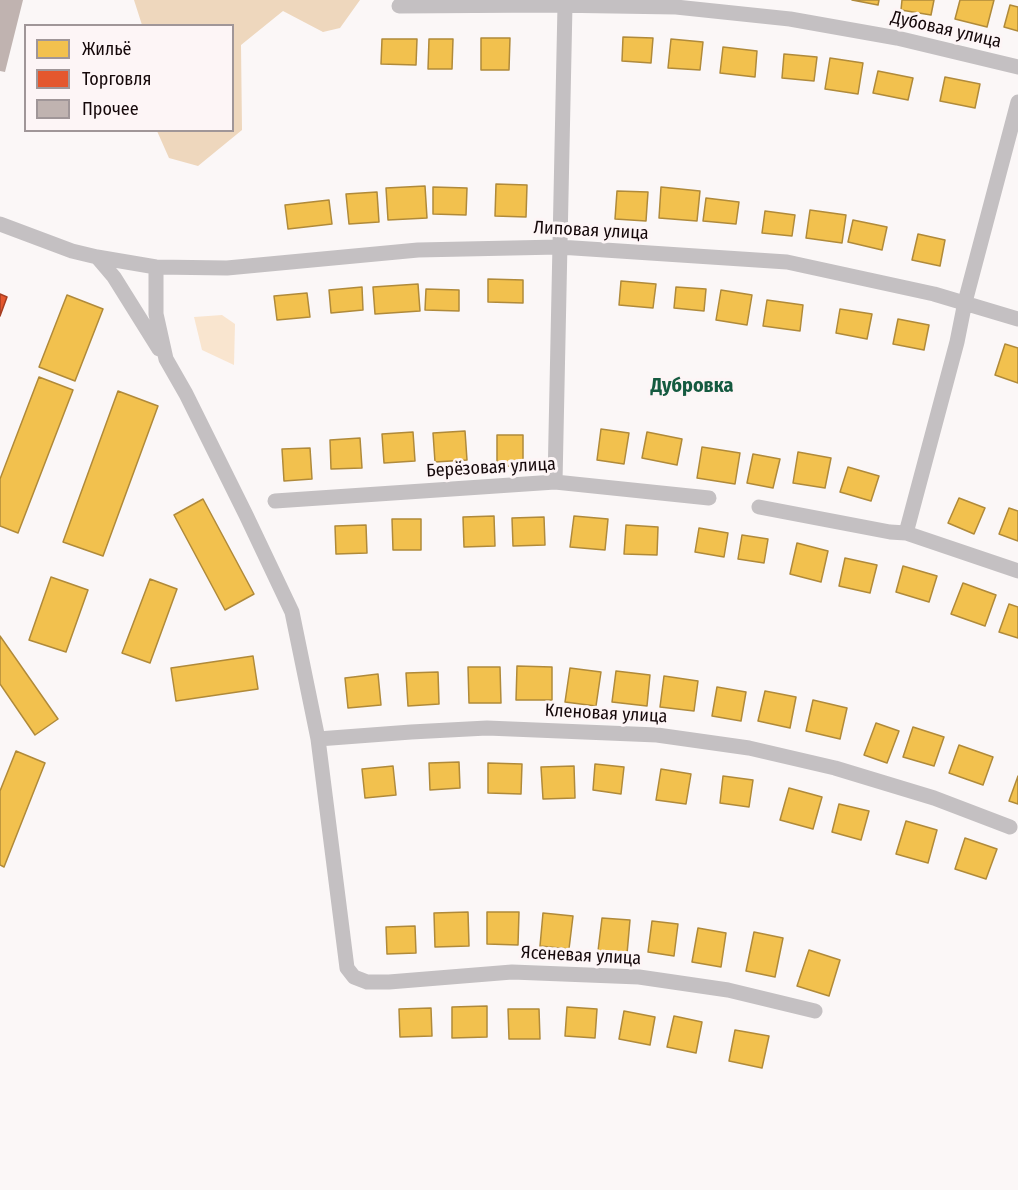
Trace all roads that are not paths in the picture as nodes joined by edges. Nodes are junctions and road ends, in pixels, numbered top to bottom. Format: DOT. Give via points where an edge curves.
graph roads {
  1 [pos="565,5"];
  2 [pos="399,6"];
  3 [pos="1018,67"];
  4 [pos="1018,102"];
  5 [pos="0,224"];
  6 [pos="559,247"];
  7 [pos="97,257"];
  8 [pos="156,267"];
  9 [pos="965,302"];
  10 [pos="1018,319"];
  11 [pos="166,359"];
  12 [pos="555,482"];
  13 [pos="709,498"];
  14 [pos="275,501"];
  15 [pos="759,507"];
  16 [pos="906,533"];
  17 [pos="1018,571"];
  18 [pos="318,740"];
  19 [pos="1010,827"];
  20 [pos="815,1011"];
  1 -- 2 [label="street, Дубовая улица"];
  1 -- 3 [label="street, Дубовая улица" via="676,7 790,19 897,38"];
  1 -- 6 [label="street"];
  4 -- 9 [label="street"];
  5 -- 7 [label="street, Липовая улица"];
  6 -- 8 [label="street, Липовая улица" via="418,250 227,268"];
  6 -- 9 [label="street, Липовая улица" via="787,262"];
  6 -- 12 [label="street"];
  7 -- 8 [label="street, Липовая улица"];
  7 -- 11 [label="street"];
  8 -- 11 [label="street" via="156,314"];
  9 -- 10 [label="street, Липовая улица"];
  9 -- 16 [label="street"];
  11 -- 18 [label="street" via="292,612"];
  12 -- 13 [label="street, Берёзовая улица"];
  12 -- 14 [label="street, Берёзовая улица"];
  15 -- 16 [label="street"];
  16 -- 17 [label="street"];
  18 -- 19 [label="street, Кленовая улица" via="487,728 657,735 749,748 835,768 934,798"];
  18 -- 20 [label="street, Ясеневая улица" via="347,969 354,977 366,982 512,972 639,977 728,990"];
}
